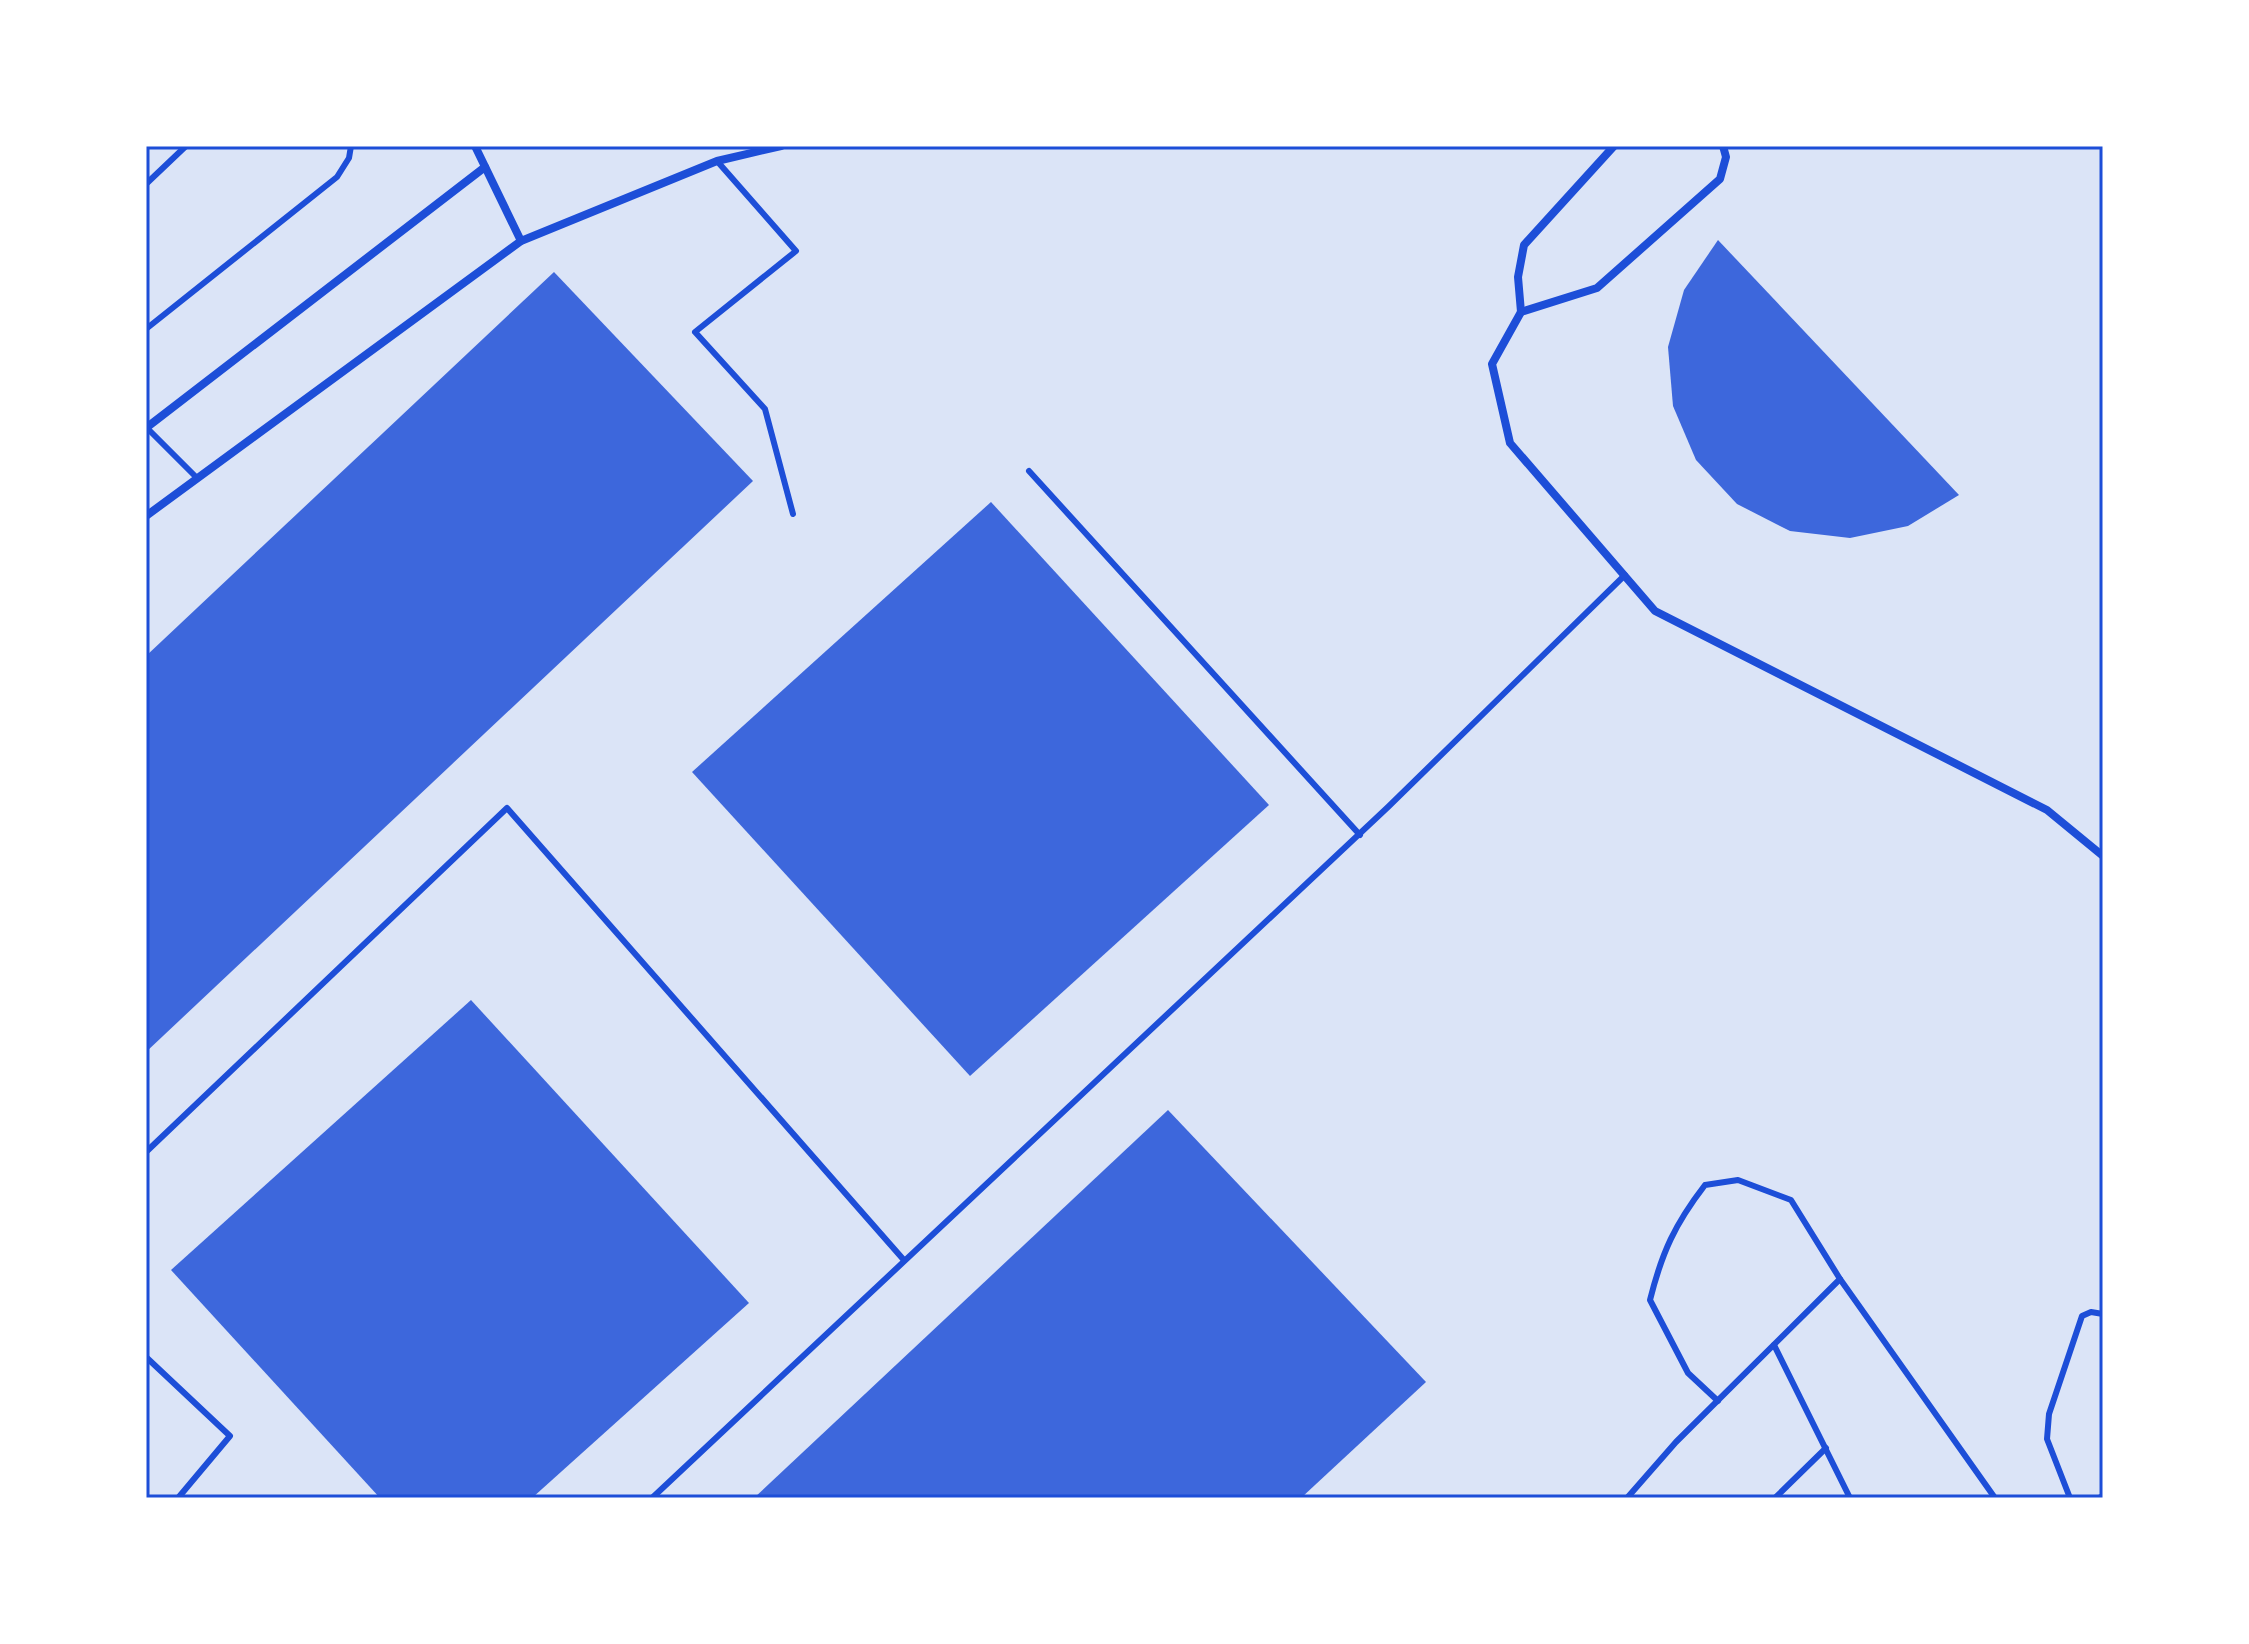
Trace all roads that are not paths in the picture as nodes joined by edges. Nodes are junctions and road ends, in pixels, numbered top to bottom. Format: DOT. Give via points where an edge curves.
graph roads {
  1 [pos="186,146"];
  2 [pos="351,146"];
  3 [pos="475,146"];
  4 [pos="781,146"];
  5 [pos="1614,146"];
  6 [pos="1723,146"];
  7 [pos="717,161"];
  8 [pos="485,167"];
  9 [pos="146,184"];
  10 [pos="521,241"];
  11 [pos="1521,312"];
  12 [pos="146,329"];
  13 [pos="146,428"];
  14 [pos="1029,471"];
  15 [pos="197,478"];
  16 [pos="793,514"];
  17 [pos="146,516"];
  18 [pos="1625,575"];
  19 [pos="1360,835"];
  20 [pos="2103,856"];
  21 [pos="146,1152"];
  22 [pos="903,1259"];
  23 [pos="1840,1279"];
  24 [pos="2103,1314"];
  25 [pos="1774,1345"];
  26 [pos="146,1357"];
  27 [pos="1718,1401"];
  28 [pos="1826,1448"];
  29 [pos="178,1498"];
  30 [pos="652,1498"];
  31 [pos="1627,1498"];
  32 [pos="1775,1498"];
  33 [pos="1850,1498"];
  34 [pos="1995,1498"];
  35 [pos="2070,1498"];
  1 -- 9 [label="lane"];
  2 -- 12 [label="lane" via="337,177"];
  3 -- 8 [label="street"];
  4 -- 7 [label="street"];
  5 -- 11 [label="street" via="1524,245 1518,277"];
  6 -- 11 [label="street" via="1720,179 1597,288"];
  7 -- 10 [label="street"];
  7 -- 16 [label="lane" via="796,251 695,332 765,409"];
  8 -- 10 [label="street"];
  8 -- 13 [label="street"];
  10 -- 15 [label="street"];
  11 -- 18 [label="street" via="1492,364 1510,443"];
  13 -- 15 [label="lane"];
  14 -- 19 [label="lane"];
  15 -- 17 [label="street"];
  18 -- 19 [label="lane"];
  18 -- 20 [label="street" via="1655,611 2047,810"];
  19 -- 22 [label="lane"];
  21 -- 22 [label="lane" via="507,808"];
  22 -- 30 [label="lane"];
  23 -- 25 [label="lane"];
  23 -- 27 [label="lane" via="1791,1200 1738,1180 1705,1185 1662,1252 1650,1300 1688,1373"];
  23 -- 34 [label="lane"];
  24 -- 35 [label="lane" via="2082,1316 2049,1414 2047,1439"];
  25 -- 27 [label="lane"];
  25 -- 28 [label="lane"];
  26 -- 29 [label="lane" via="230,1436"];
  27 -- 31 [label="lane"];
  28 -- 32 [label="lane"];
  28 -- 33 [label="lane"];
}
